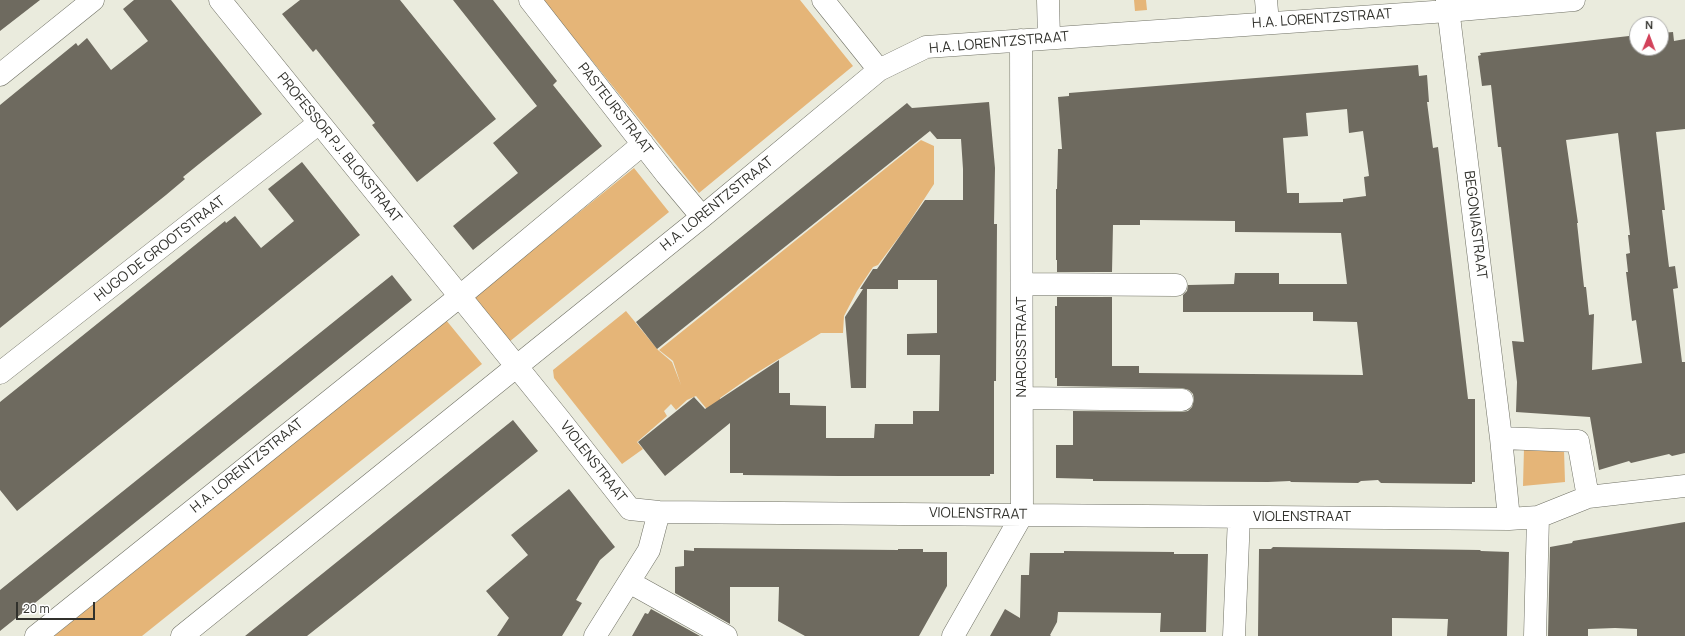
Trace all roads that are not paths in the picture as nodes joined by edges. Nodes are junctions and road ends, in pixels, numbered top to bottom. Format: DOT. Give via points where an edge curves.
graph roads {
  1 [pos="93,0"];
  2 [pos="220,0"];
  3 [pos="530,0"];
  4 [pos="823,0"];
  5 [pos="1048,0"];
  6 [pos="1266,0"];
  7 [pos="1574,0"];
  8 [pos="1448,6"];
  9 [pos="1268,23"];
  10 [pos="1049,38"];
  11 [pos="1021,40"];
  12 [pos="879,70"];
  13 [pos="0,75"];
  14 [pos="319,123"];
  15 [pos="643,144"];
  16 [pos="702,217"];
  17 [pos="1022,284"];
  18 [pos="1176,285"];
  19 [pos="459,297"];
  20 [pos="516,366"];
  21 [pos="0,373"];
  22 [pos="1022,398"];
  23 [pos="1182,400"];
  24 [pos="1501,438"];
  25 [pos="1685,486"];
  26 [pos="1588,497"];
  27 [pos="659,512"];
  28 [pos="1022,515"];
  29 [pos="1239,517"];
  30 [pos="1538,517"];
  31 [pos="1509,518"];
  32 [pos="629,582"];
  33 [pos="36,636"];
  34 [pos="182,636"];
  35 [pos="595,636"];
  36 [pos="726,636"];
  37 [pos="953,636"];
  38 [pos="1234,636"];
  39 [pos="1535,636"];
  1 -- 13 [label="street"];
  2 -- 14 [label="street, PROFESSOR P.J. BLOKSTRAAT"];
  3 -- 15 [label="street, PASTEURSTRAAT"];
  4 -- 12 [label="street"];
  5 -- 10 [label="street"];
  6 -- 9 [label="street"];
  7 -- 8 [label="street, H.A. LORENTZSTRAAT"];
  8 -- 9 [label="street, H.A. LORENTZSTRAAT"];
  8 -- 24 [label="street, BEGONIASTRAAT"];
  9 -- 10 [label="street, H.A. LORENTZSTRAAT"];
  10 -- 11 [label="street, H.A. LORENTZSTRAAT"];
  11 -- 12 [label="street, H.A. LORENTZSTRAAT" via="926,47"];
  11 -- 17 [label="street, NARCISSTRAAT"];
  12 -- 16 [label="street, H.A. LORENTZSTRAAT"];
  14 -- 19 [label="street, PROFESSOR P.J. BLOKSTRAAT"];
  14 -- 21 [label="street, HUGO DE GROOTSTRAAT"];
  15 -- 16 [label="street, PASTEURSTRAAT"];
  15 -- 19 [label="street, H.A. LORENTZSTRAAT"];
  16 -- 20 [label="street, H.A. LORENTZSTRAAT"];
  17 -- 18 [label="street"];
  17 -- 22 [label="street, NARCISSTRAAT"];
  19 -- 20 [label="street"];
  19 -- 33 [label="street, H.A. LORENTZSTRAAT"];
  20 -- 27 [label="street, VIOLENSTRAAT" via="630,509"];
  20 -- 34 [label="street, H.A. LORENTZSTRAAT"];
  22 -- 23 [label="street"];
  22 -- 28 [label="street, NARCISSTRAAT"];
  24 -- 26 [label="street" via="1578,441"];
  24 -- 31 [label="street, BEGONIASTRAAT"];
  25 -- 26 [label="street"];
  26 -- 30 [label="street"];
  27 -- 28 [label="street, VIOLENSTRAAT"];
  27 -- 32 [label="street" via="650,550"];
  28 -- 29 [label="street, VIOLENSTRAAT"];
  28 -- 37 [label="street, NARCISSTRAAT"];
  29 -- 31 [label="street, VIOLENSTRAAT"];
  29 -- 38 [label="street"];
  30 -- 31 [label="street"];
  30 -- 39 [label="street"];
  32 -- 35 [label="street"];
  32 -- 36 [label="street"];
}
